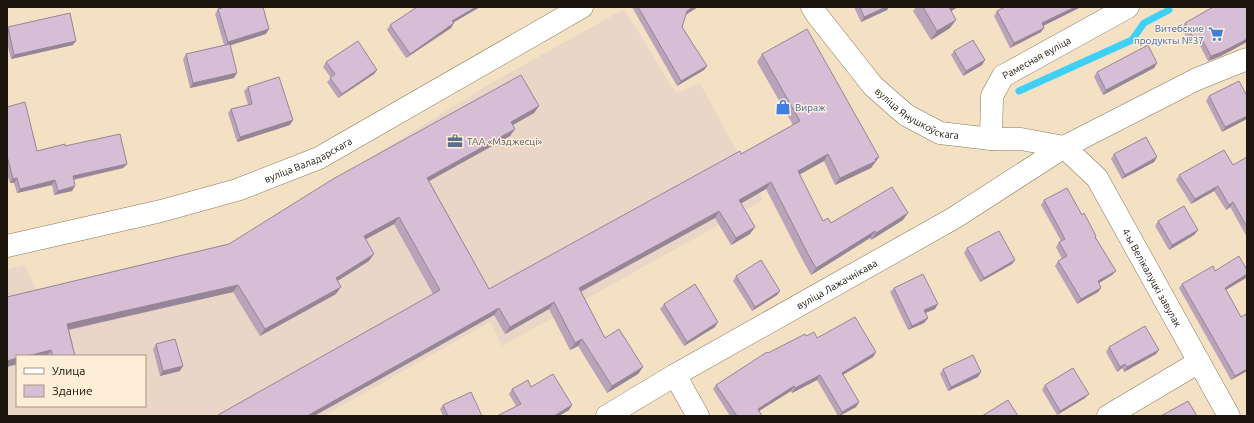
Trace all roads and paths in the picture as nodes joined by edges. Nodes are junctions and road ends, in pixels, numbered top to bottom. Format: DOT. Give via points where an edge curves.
graph roads {
  1 [pos="582,7"];
  2 [pos="812,7"];
  3 [pos="1128,7"];
  4 [pos="1247,59"];
  5 [pos="991,138"];
  6 [pos="1064,146"];
  7 [pos="7,246"];
  8 [pos="1199,362"];
  9 [pos="675,375"];
  10 [pos="607,416"];
  11 [pos="698,416"];
  12 [pos="1108,416"];
  13 [pos="1229,416"];
  1 -- 7 [label="street, вуліца Валадарскага" via="319,158 237,190 161,211"];
  2 -- 5 [label="street, вуліца Янушкоўскага" via="873,86 906,115 940,133"];
  3 -- 5 [label="street, Рамесная вуліца" via="1003,76 992,96"];
  4 -- 6 [label="street, вуліца Лажачнікава" via="1197,79"];
  5 -- 6 [label="street, вуліца Янушкоўскага" via="1021,139"];
  6 -- 8 [label="street, 4-ы Велікалуцкі завулак" via="1097,178"];
  6 -- 9 [label="street, вуліца Лажачнікава" via="954,218"];
  8 -- 12 [label="street"];
  8 -- 13 [label="street, 4-ы Велікалуцкі завулак"];
  9 -- 10 [label="street, вуліца Лажачнікава"];
  9 -- 11 [label="street"];
}
